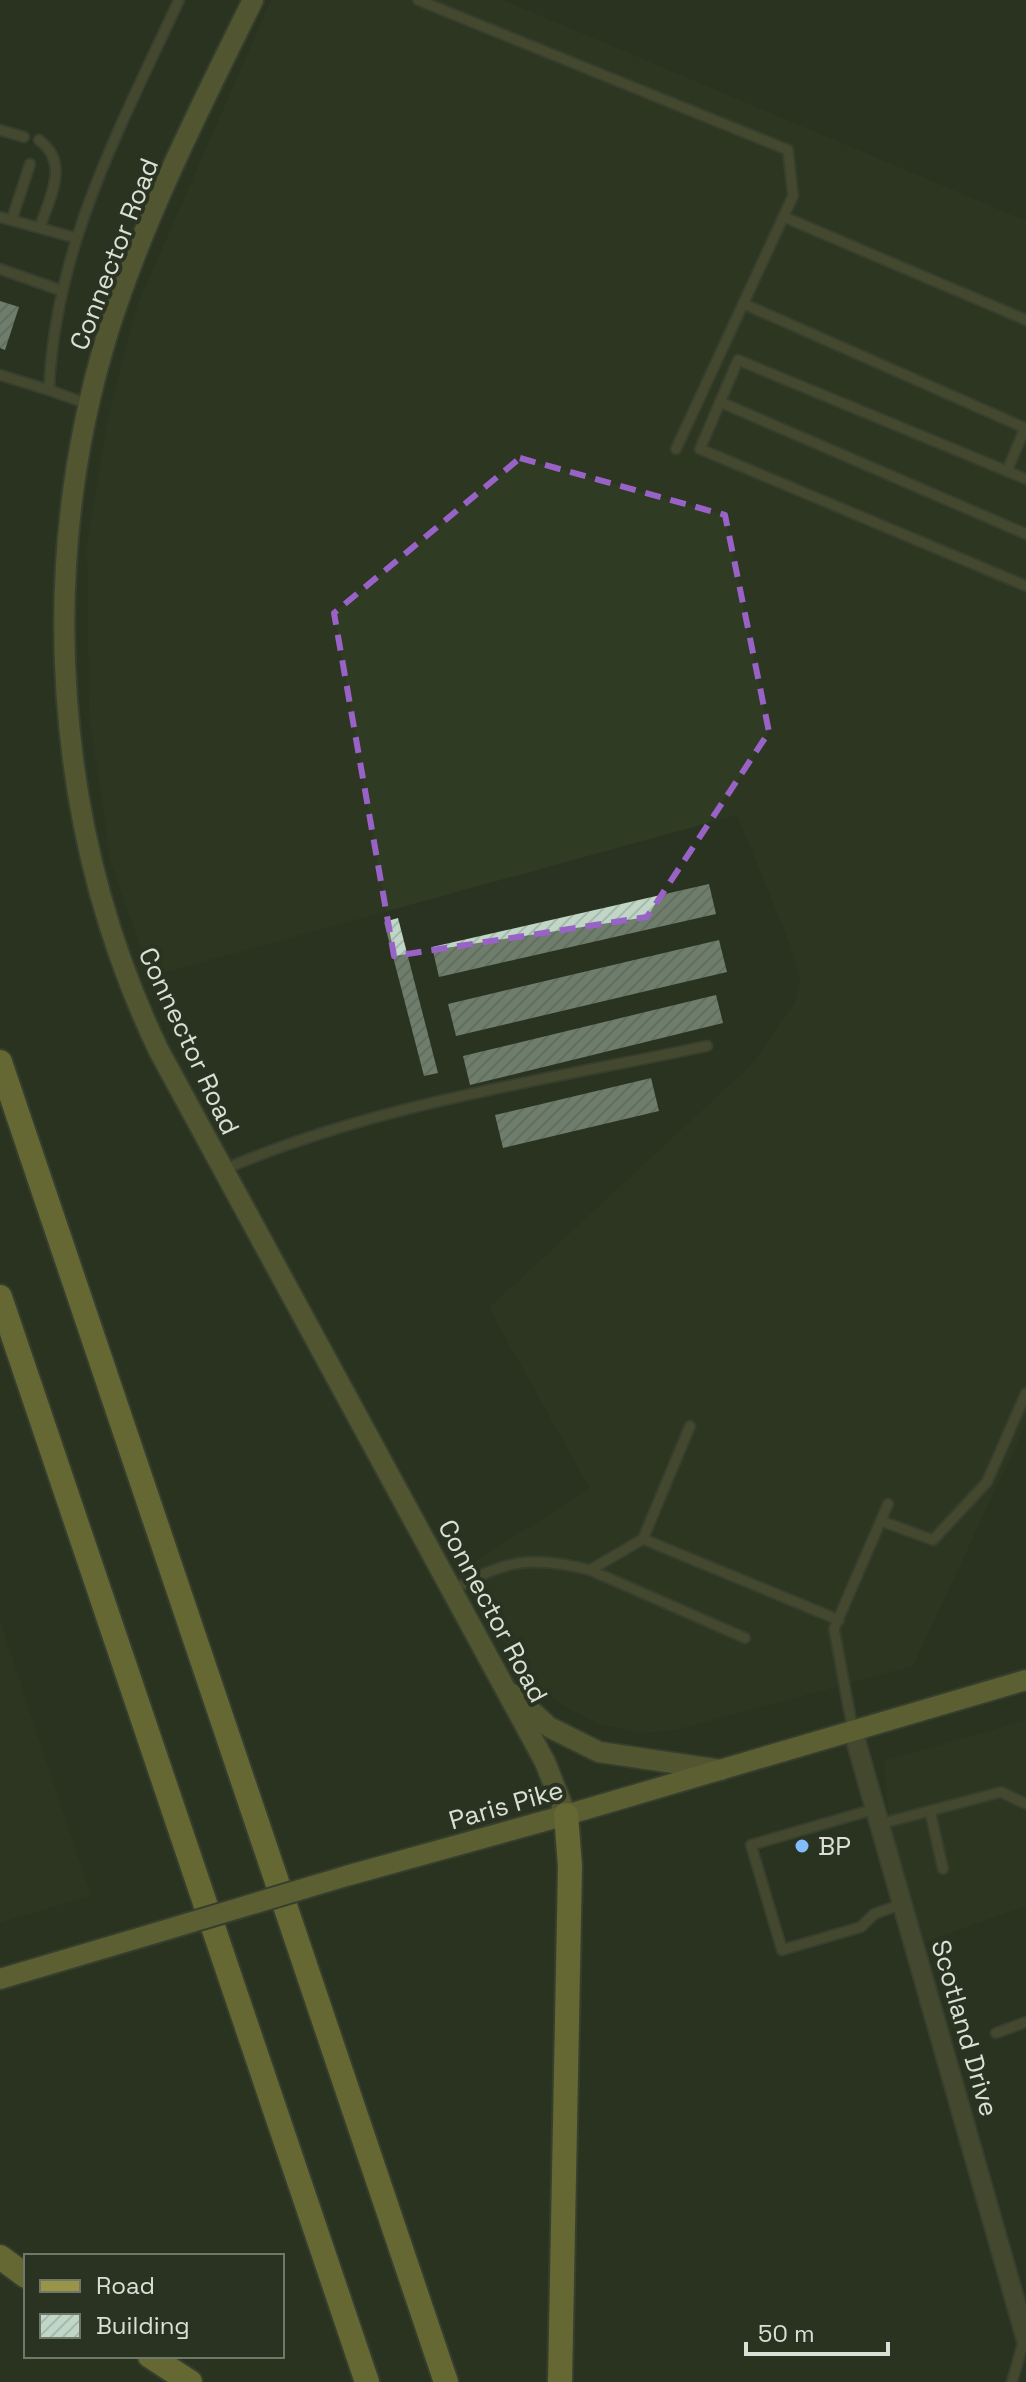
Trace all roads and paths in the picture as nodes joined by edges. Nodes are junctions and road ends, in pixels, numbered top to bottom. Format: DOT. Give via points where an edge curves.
graph roads {
  1 [pos="179,0"];
  2 [pos="253,0"];
  3 [pos="418,0"];
  4 [pos="0,130"];
  5 [pos="24,137"];
  6 [pos="39,140"];
  7 [pos="30,164"];
  8 [pos="0,217"];
  9 [pos="784,217"];
  10 [pos="12,219"];
  11 [pos="40,227"];
  12 [pos="76,238"];
  13 [pos="0,269"];
  14 [pos="60,290"];
  15 [pos="744,304"];
  16 [pos="1026,320"];
  17 [pos="0,375"];
  18 [pos="49,390"];
  19 [pos="720,402"];
  20 [pos="90,405"];
  21 [pos="676,449"];
  22 [pos="1007,471"];
  23 [pos="1026,479"];
  24 [pos="1026,534"];
  25 [pos="1026,586"];
  26 [pos="707,1046"];
  27 [pos="0,1062"];
  28 [pos="222,1171"];
  29 [pos="0,1297"];
  30 [pos="1026,1393"];
  31 [pos="690,1426"];
  32 [pos="888,1504"];
  33 [pos="881,1521"];
  34 [pos="643,1539"];
  35 [pos="590,1570"];
  36 [pos="453,1590"];
  37 [pos="839,1620"];
  38 [pos="745,1638"];
  39 [pos="1026,1680"];
  40 [pos="502,1684"];
  41 [pos="853,1731"];
  42 [pos="721,1770"];
  43 [pos="1026,1804"];
  44 [pos="930,1811"];
  45 [pos="566,1815"];
  46 [pos="878,1817"];
  47 [pos="943,1869"];
  48 [pos="902,1904"];
  49 [pos="0,1979"];
  50 [pos="1026,2022"];
  51 [pos="996,2033"];
  52 [pos="0,2257"];
  53 [pos="24,2275"];
  54 [pos="0,2278"];
  55 [pos="24,2289"];
  56 [pos="1026,2338"];
  57 [pos="153,2358"];
  58 [pos="190,2382"];
  59 [pos="367,2382"];
  60 [pos="446,2382"];
  61 [pos="560,2382"];
  62 [pos="1012,2382"];
  1 -- 12 [label="lane"];
  2 -- 20 [label="main road, Connector Road" via="129,273"];
  3 -- 9 [label="lane" via="788,150 793,196"];
  4 -- 5 [label="lane"];
  6 -- 11 [label="lane" via="50,148 57,166"];
  7 -- 10 [label="lane"];
  8 -- 10 [label="lane"];
  9 -- 15 [label="lane"];
  9 -- 16 [label="lane"];
  10 -- 11 [label="lane"];
  11 -- 12 [label="lane"];
  12 -- 14 [label="lane"];
  13 -- 14 [label="lane"];
  14 -- 18 [label="lane"];
  15 -- 21 [label="lane"];
  15 -- 22 [label="lane" via="1025,428"];
  17 -- 18 [label="lane"];
  18 -- 20 [label="lane"];
  19 -- 22 [label="lane" via="738,360"];
  19 -- 24 [label="lane"];
  19 -- 25 [label="lane" via="700,449"];
  20 -- 28 [label="main road, Connector Road" via="71,513 64,609 78,804 130,984"];
  22 -- 23 [label="lane"];
  26 -- 28 [label="lane" via="425,1106 282,1145"];
  27 -- 60 [label="highway"];
  28 -- 36 [label="main road, Connector Road"];
  29 -- 59 [label="highway"];
  30 -- 33 [label="lane" via="987,1482 933,1540"];
  31 -- 34 [label="lane"];
  32 -- 33 [label="lane"];
  33 -- 37 [label="lane"];
  34 -- 35 [label="lane"];
  34 -- 37 [label="lane"];
  35 -- 36 [label="lane" via="534,1559 510,1562"];
  35 -- 38 [label="lane"];
  36 -- 40 [label="main road, Connector Road"];
  37 -- 41 [label="lane" via="834,1629"];
  39 -- 41 [label="main road, Paris Pike"];
  40 -- 42 [label="main road" via="549,1727 599,1752"];
  40 -- 45 [label="main road, Connector Road" via="545,1762"];
  41 -- 42 [label="main road, Paris Pike"];
  41 -- 46 [label="street, Scotland Drive"];
  42 -- 45 [label="main road, Paris Pike"];
  43 -- 44 [label="lane" via="1001,1792"];
  44 -- 46 [label="lane"];
  44 -- 47 [label="lane"];
  45 -- 49 [label="main road, Paris Pike, bridge"];
  45 -- 61 [label="highway" via="570,1866"];
  46 -- 48 [label="street, Scotland Drive"];
  46 -- 48 [label="lane" via="751,1845 782,1950 861,1927 874,1914"];
  48 -- 56 [label="street, Scotland Drive"];
  50 -- 51 [label="lane"];
  52 -- 53 [label="highway"];
  54 -- 55 [label="highway"];
  56 -- 62 [label="lane"];
  57 -- 58 [label="highway"];
}
